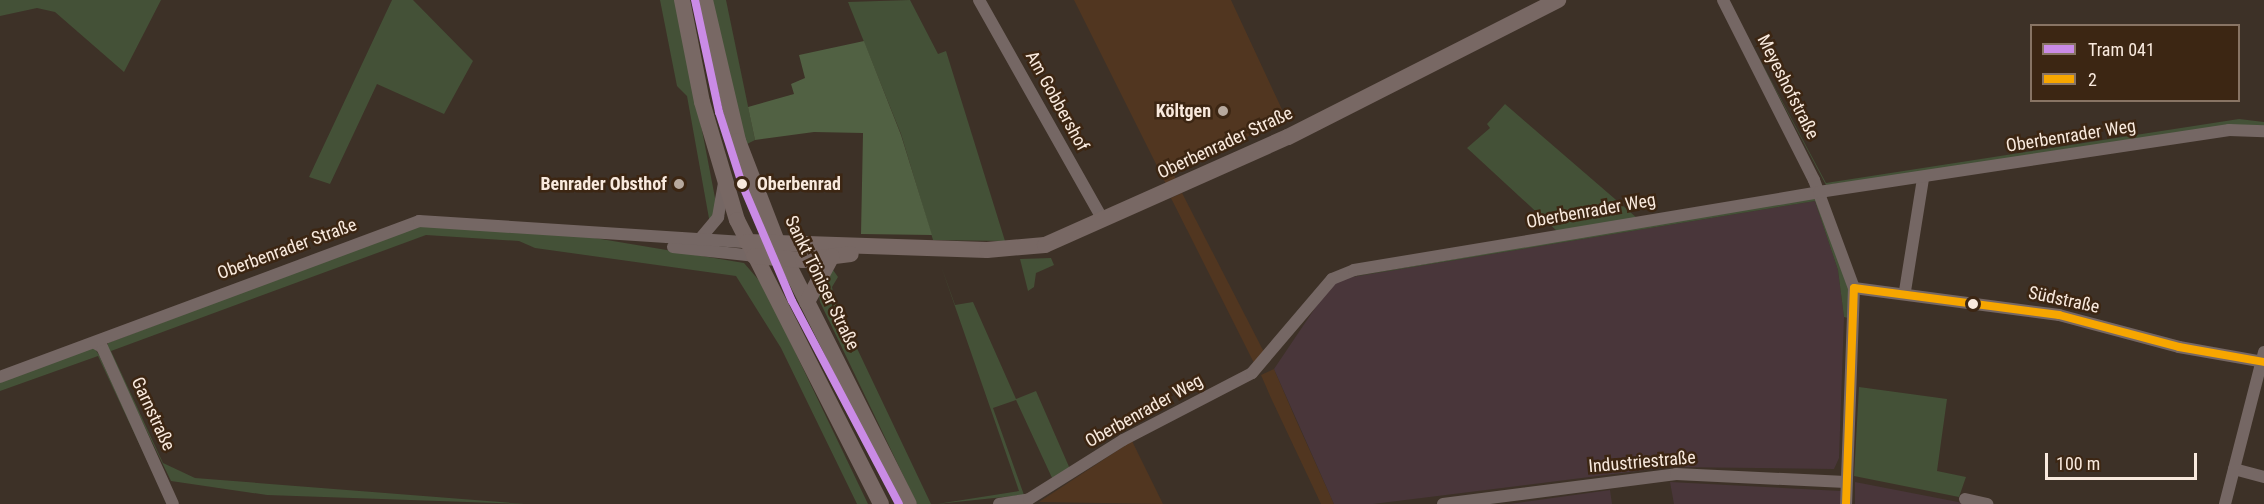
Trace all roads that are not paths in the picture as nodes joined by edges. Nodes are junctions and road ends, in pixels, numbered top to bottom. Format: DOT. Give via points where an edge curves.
graph roads {
  1 [pos="682,0"];
  2 [pos="705,0"];
  3 [pos="979,0"];
  4 [pos="1723,0"];
  5 [pos="1554,1"];
  6 [pos="2264,131"];
  7 [pos="1923,180"];
  8 [pos="724,183"];
  9 [pos="1821,196"];
  10 [pos="1103,220"];
  11 [pos="598,235"];
  12 [pos="699,240"];
  13 [pos="778,244"];
  14 [pos="750,249"];
  15 [pos="896,249"];
  16 [pos="832,256"];
  17 [pos="785,260"];
  18 [pos="1854,288"];
  19 [pos="1905,291"];
  20 [pos="807,302"];
  21 [pos="95,343"];
  22 [pos="2263,358"];
  23 [pos="0,377"];
  24 [pos="2234,469"];
  25 [pos="2264,477"];
  26 [pos="1846,482"];
  27 [pos="1965,499"];
  28 [pos="1031,502"];
  29 [pos="173,504"];
  30 [pos="881,504"];
  31 [pos="909,504"];
  32 [pos="999,504"];
  33 [pos="1443,504"];
  34 [pos="1846,504"];
  35 [pos="1987,504"];
  36 [pos="2224,504"];
  1 -- 8 [label="main road"];
  2 -- 13 [label="main road, Sankt Töniser Straße" via="738,141"];
  3 -- 10 [label="street, Am Gobbershof"];
  4 -- 9 [label="street, Meyeshofstraße"];
  5 -- 10 [label="main road, Oberbenrader Straße" via="1288,137"];
  6 -- 7 [label="street, Oberbenrader Weg" via="2229,130"];
  7 -- 9 [label="street, Oberbenrader Weg"];
  7 -- 19 [label="street"];
  8 -- 12 [label="street" via="718,218"];
  8 -- 14 [label="main road"];
  9 -- 18 [label="street, Meyeshofstraße"];
  9 -- 28 [label="street, Oberbenrader Weg" via="1338,275 1263,365 1123,441"];
  10 -- 15 [label="main road, Oberbenrader Straße" via="1065,239 1025,248"];
  11 -- 12 [label="street, Oberbenrader Straße"];
  11 -- 14 [label="street, Oberbenrader Straße"];
  11 -- 21 [label="street, Oberbenrader Straße" via="419,222"];
  12 -- 14 [label="street, Oberbenrader Straße"];
  13 -- 14 [label="main road, Oberbenrader Straße"];
  13 -- 15 [label="main road, Oberbenrader Straße"];
  13 -- 17 [label="main road, Sankt Töniser Straße"];
  14 -- 17 [label="main road, Oberbenrader Straße"];
  14 -- 30 [label="main road"];
  15 -- 16 [label="main road, Oberbenrader Straße"];
  16 -- 17 [label="main road, Oberbenrader Straße"];
  16 -- 20 [label="main road"];
  17 -- 20 [label="main road, Sankt Töniser Straße"];
  18 -- 19 [label="street, Südstraße"];
  18 -- 26 [label="street"];
  19 -- 22 [label="street, Südstraße" via="2059,315 2179,347"];
  20 -- 31 [label="main road, Sankt Töniser Straße"];
  21 -- 23 [label="street, Oberbenrader Straße"];
  21 -- 29 [label="street, Garnstraße" via="102,347"];
  22 -- 24 [label="street"];
  24 -- 25 [label="street"];
  24 -- 36 [label="street"];
  26 -- 33 [label="street, Industriestraße" via="1676,474"];
  26 -- 34 [label="street"];
  27 -- 35 [label="street"];
  28 -- 32 [label="street, Oberbenrader Weg"];
}
